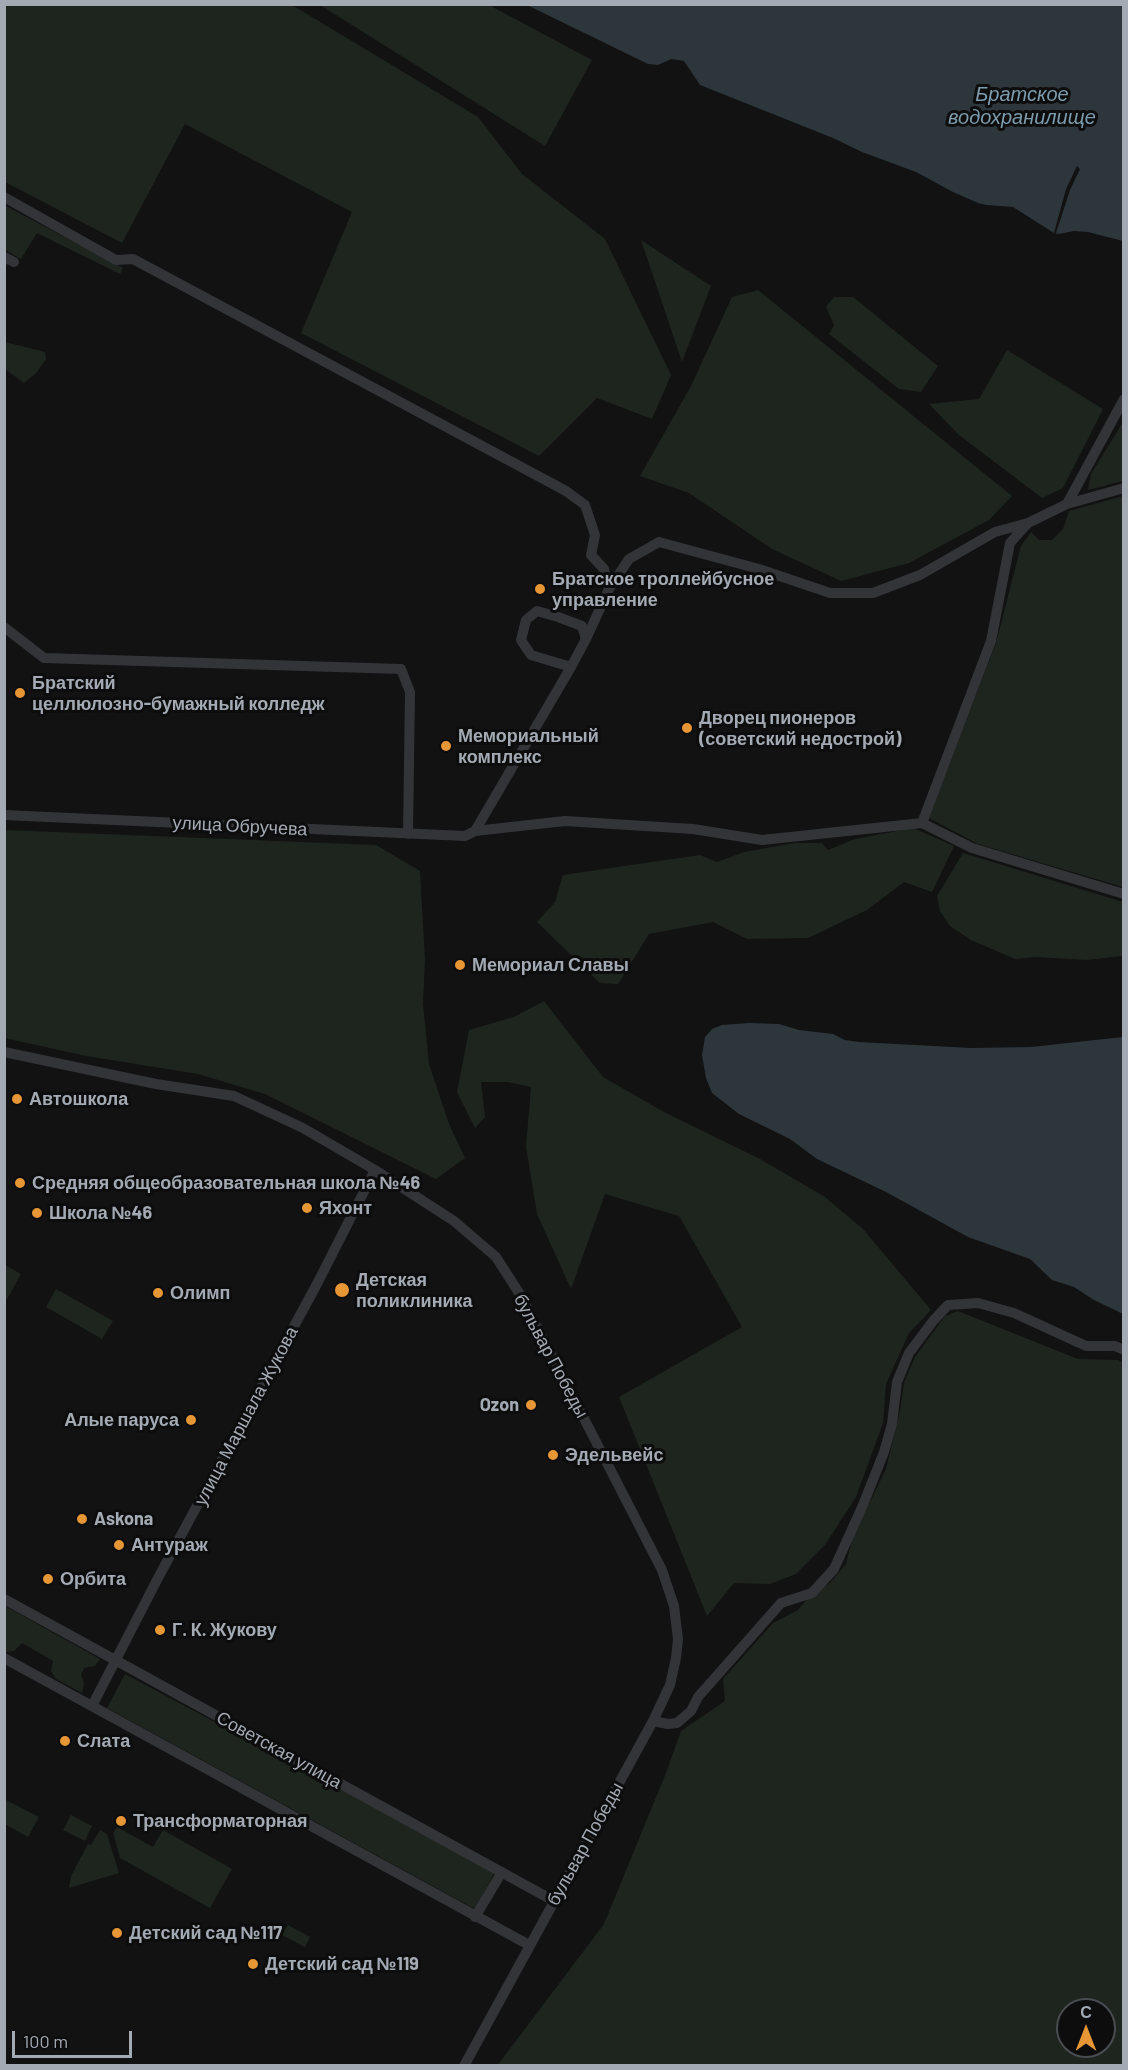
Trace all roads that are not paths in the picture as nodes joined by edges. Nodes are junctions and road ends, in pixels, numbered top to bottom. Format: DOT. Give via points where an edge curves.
graph roads {
  1 [pos="4,197"];
  2 [pos="1124,399"];
  3 [pos="1124,488"];
  4 [pos="1066,504"];
  5 [pos="1028,522"];
  6 [pos="609,589"];
  7 [pos="4,627"];
  8 [pos="586,639"];
  9 [pos="571,667"];
  10 [pos="4,815"];
  11 [pos="922,823"];
  12 [pos="475,831"];
  13 [pos="408,834"];
  14 [pos="1124,894"];
  15 [pos="4,1052"];
  16 [pos="375,1170"];
  17 [pos="1124,1350"];
  18 [pos="4,1599"];
  19 [pos="4,1658"];
  20 [pos="115,1660"];
  21 [pos="92,1706"];
  22 [pos="653,1721"];
  23 [pos="502,1872"];
  24 [pos="554,1900"];
  25 [pos="475,1917"];
  26 [pos="529,1945"];
  27 [pos="464,2066"];
  1 -- 6 [label="street" via="116,260 133,259 566,491 585,505 595,535 591,555 604,569"];
  2 -- 4 [label="street"];
  3 -- 4 [label="street"];
  4 -- 5 [label="street"];
  5 -- 6 [label="street" via="995,532 920,575 873,593 830,593 659,542 629,560"];
  5 -- 11 [label="street" via="1010,543 991,641"];
  6 -- 8 [label="street"];
  7 -- 13 [label="street" via="44,658 401,669 410,692"];
  8 -- 9 [label="street"];
  8 -- 9 [label="street" via="582,626 558,617 537,611 526,620 521,640 531,655"];
  9 -- 12 [label="street"];
  10 -- 13 [label="street, улица Обручева"];
  11 -- 12 [label="street, улица Обручева" via="762,840 693,829 565,821"];
  11 -- 14 [label="street" via="972,848"];
  12 -- 13 [label="street, улица Обручева" via="465,836"];
  15 -- 16 [label="street, бульвар Победы" via="234,1096 303,1128"];
  16 -- 20 [label="street, улица Маршала Жукова"];
  16 -- 22 [label="street, бульвар Победы" via="454,1221 496,1257 521,1296 662,1570 674,1606 678,1639 670,1685"];
  17 -- 22 [label="street" via="1115,1346 1086,1346 1014,1313 978,1303 948,1305 909,1353 897,1382 884,1452 834,1569 812,1593 781,1603 677,1723"];
  18 -- 20 [label="street, Советская улица"];
  19 -- 21 [label="street"];
  20 -- 21 [label="street, улица Маршала Жукова"];
  20 -- 23 [label="street, Советская улица"];
  21 -- 25 [label="street"];
  22 -- 24 [label="street, бульвар Победы"];
  23 -- 24 [label="street, Советская улица"];
  23 -- 25 [label="street"];
  24 -- 26 [label="street, бульвар Победы"];
  25 -- 26 [label="street"];
  26 -- 27 [label="street, бульвар Победы"];
}
